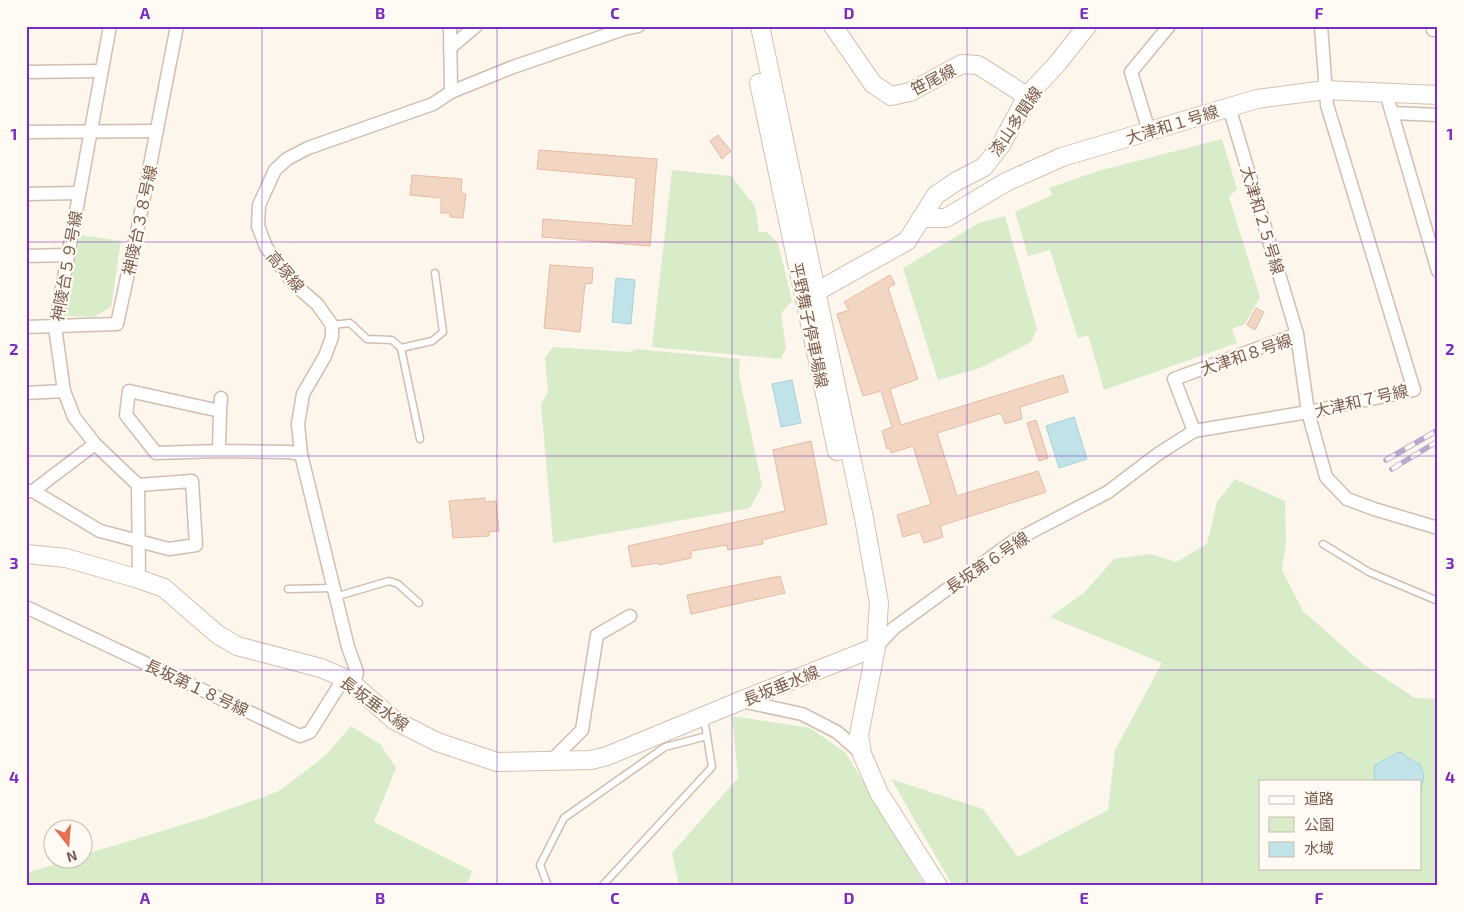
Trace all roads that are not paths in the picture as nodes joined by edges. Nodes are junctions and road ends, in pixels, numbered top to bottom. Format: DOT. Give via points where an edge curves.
graph roads {
  1 [pos="110,26"];
  2 [pos="177,26"];
  3 [pos="450,26"];
  4 [pos="476,26"];
  5 [pos="638,26"];
  6 [pos="748,26"];
  7 [pos="760,26"];
  8 [pos="833,26"];
  9 [pos="1087,26"];
  10 [pos="1169,26"];
  11 [pos="1321,26"];
  12 [pos="450,48"];
  13 [pos="102,71"];
  14 [pos="26,72"];
  15 [pos="1326,90"];
  16 [pos="451,92"];
  17 [pos="1386,93"];
  18 [pos="1438,95"];
  19 [pos="1028,96"];
  20 [pos="1229,106"];
  21 [pos="1392,113"];
  22 [pos="1438,116"];
  23 [pos="1149,130"];
  24 [pos="157,131"];
  25 [pos="26,132"];
  26 [pos="90,133"];
  27 [pos="79,193"];
  28 [pos="26,194"];
  29 [pos="921,218"];
  30 [pos="68,255"];
  31 [pos="26,256"];
  32 [pos="1438,271"];
  33 [pos="435,273"];
  34 [pos="810,295"];
  35 [pos="332,325"];
  36 [pos="26,327"];
  37 [pos="55,327"];
  38 [pos="1297,334"];
  39 [pos="401,348"];
  40 [pos="64,392"];
  41 [pos="26,393"];
  42 [pos="221,398"];
  43 [pos="220,411"];
  44 [pos="1308,412"];
  45 [pos="1194,431"];
  46 [pos="420,439"];
  47 [pos="96,444"];
  48 [pos="218,451"];
  49 [pos="300,454"];
  50 [pos="138,485"];
  51 [pos="29,491"];
  52 [pos="1108,492"];
  53 [pos="1438,528"];
  54 [pos="137,540"];
  55 [pos="1323,544"];
  56 [pos="26,554"];
  57 [pos="139,578"];
  58 [pos="288,590"];
  59 [pos="334,592"];
  60 [pos="1438,601"];
  61 [pos="418,603"];
  62 [pos="26,607"];
  63 [pos="630,616"];
  64 [pos="876,647"];
  65 [pos="349,681"];
  66 [pos="740,701"];
  67 [pos="704,717"];
  68 [pos="707,736"];
  69 [pos="862,754"];
  70 [pos="552,760"];
  71 [pos="548,886"];
  72 [pos="602,886"];
  73 [pos="938,886"];
  1 -- 13 [label="street, 神陵台５９号線"];
  2 -- 24 [label="street, 神陵台３８号線"];
  3 -- 12 [label="street"];
  4 -- 12 [label="street"];
  5 -- 16 [label="street, 高塚線" via="513,67"];
  6 -- 34 [label="main road, 平野舞子停車場線"];
  7 -- 34 [label="main road, 平野舞子停車場線"];
  8 -- 19 [label="main road, 笹尾線" via="873,84 891,96 910,92 962,64 978,65"];
  9 -- 19 [label="main road, 漆山多聞線"];
  10 -- 23 [label="street" via="1131,72"];
  11 -- 15 [label="street"];
  12 -- 16 [label="street"];
  13 -- 14 [label="street"];
  13 -- 26 [label="street, 神陵台５９号線"];
  15 -- 17 [label="main road, 大津和１号線"];
  15 -- 20 [label="main road, 大津和１号線"];
  15 -- 44 [label="street, 大津和７号線" via="1414,390"];
  16 -- 35 [label="street, 高塚線" via="433,104 308,148 275,170 259,205 258,226 266,248"];
  17 -- 18 [label="main road, 大津和１号線"];
  17 -- 21 [label="street"];
  19 -- 29 [label="main road, 漆山多聞線" via="984,166 936,195"];
  20 -- 23 [label="main road, 大津和１号線"];
  20 -- 38 [label="street, 大津和２５号線"];
  21 -- 22 [label="street"];
  21 -- 32 [label="street"];
  23 -- 29 [label="main road, 大津和１号線" via="1062,157 1006,182 946,218"];
  24 -- 26 [label="street"];
  24 -- 37 [label="street, 神陵台３８号線" via="116,324"];
  25 -- 26 [label="street"];
  26 -- 27 [label="street, 神陵台５９号線"];
  27 -- 28 [label="street"];
  27 -- 30 [label="street, 神陵台５９号線"];
  29 -- 34 [label="main road, 漆山多聞線" via="907,241"];
  30 -- 31 [label="street"];
  30 -- 37 [label="street, 神陵台５９号線"];
  33 -- 39 [label="lane" via="443,332 432,341"];
  34 -- 64 [label="main road, 平野舞子停車場線" via="864,518 879,603"];
  35 -- 39 [label="lane" via="350,323 367,339 392,340"];
  35 -- 49 [label="street" via="332,337 325,356 303,394 298,424"];
  36 -- 37 [label="street, 神陵台３８号線"];
  37 -- 40 [label="street, 神陵台５９号線"];
  38 -- 44 [label="street, 大津和８号線"];
  38 -- 45 [label="street, 大津和８号線" via="1174,379"];
  39 -- 46 [label="lane"];
  40 -- 41 [label="street"];
  40 -- 47 [label="street, 神陵台５９号線" via="74,417"];
  42 -- 43 [label="street"];
  43 -- 48 [label="street"];
  43 -- 48 [label="street" via="129,391 126,415 156,453"];
  44 -- 45 [label="street, 大津和７号線"];
  44 -- 53 [label="street, 大津和８号線" via="1326,477 1346,499"];
  45 -- 52 [label="street, 大津和７号線"];
  47 -- 50 [label="street, 神陵台５９号線"];
  47 -- 51 [label="street"];
  48 -- 49 [label="street"];
  49 -- 59 [label="street"];
  50 -- 54 [label="street"];
  50 -- 54 [label="street" via="192,481 196,545 170,549"];
  51 -- 54 [label="street" via="100,531"];
  52 -- 64 [label="street, 長坂第６号線" via="1012,542 894,628"];
  54 -- 57 [label="street"];
  55 -- 60 [label="lane" via="1369,572"];
  56 -- 57 [label="main road, 長坂垂水線" via="66,558"];
  57 -- 65 [label="main road, 長坂垂水線" via="164,588 217,634 237,646 321,668"];
  58 -- 59 [label="lane"];
  59 -- 61 [label="lane" via="389,581 398,584"];
  59 -- 65 [label="street" via="357,672"];
  62 -- 65 [label="street, 長坂第１８号線" via="300,736 310,732"];
  63 -- 70 [label="street" via="597,635 582,730"];
  64 -- 66 [label="main road, 長坂垂水線"];
  64 -- 69 [label="main road, 平野舞子停車場線" via="859,735"];
  65 -- 70 [label="main road, 長坂垂水線" via="394,720 437,742 497,762"];
  66 -- 67 [label="main road, 長坂垂水線"];
  66 -- 69 [label="street" via="802,714 837,732"];
  67 -- 68 [label="lane"];
  67 -- 70 [label="main road, 長坂垂水線" via="607,756 591,760"];
  68 -- 71 [label="lane" via="665,746 564,818 540,865"];
  68 -- 72 [label="lane" via="712,767"];
  69 -- 73 [label="main road, 平野舞子停車場線" via="879,793"];
}
